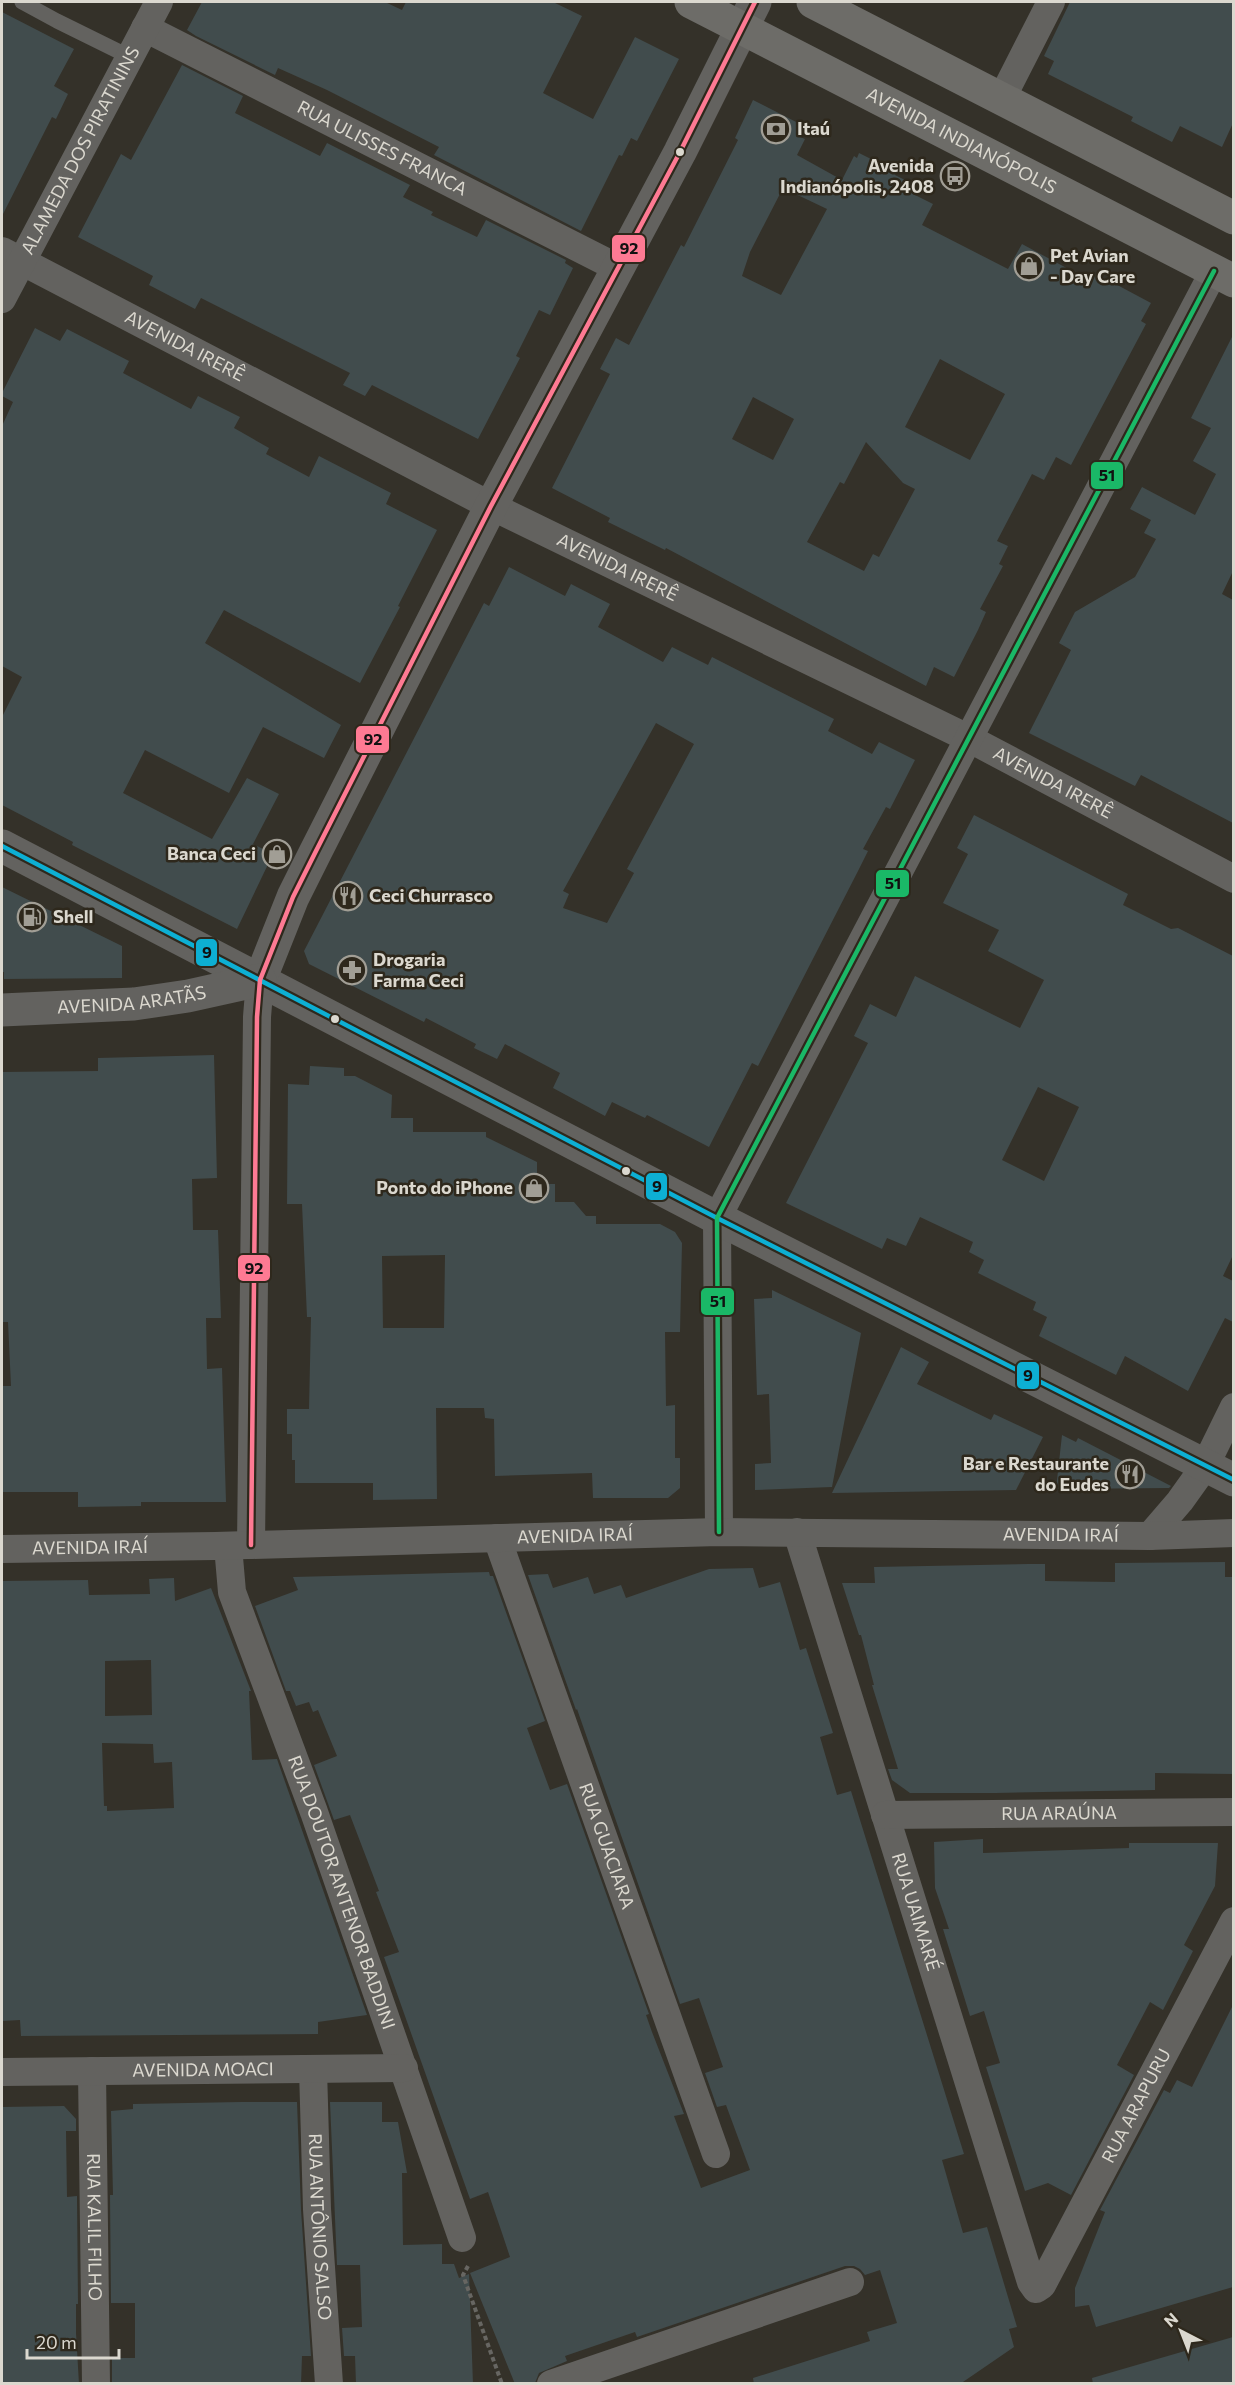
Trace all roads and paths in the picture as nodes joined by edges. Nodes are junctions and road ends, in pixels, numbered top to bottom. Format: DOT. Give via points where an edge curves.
graph roads {
  1 [pos="22,2"];
  2 [pos="159,2"];
  3 [pos="691,2"];
  4 [pos="813,2"];
  5 [pos="1051,2"];
  6 [pos="749,15"];
  7 [pos="145,28"];
  8 [pos="130,57"];
  9 [pos="1002,98"];
  10 [pos="1233,218"];
  11 [pos="12,256"];
  12 [pos="618,268"];
  13 [pos="1224,276"];
  14 [pos="2,299"];
  15 [pos="491,506"];
  16 [pos="970,739"];
  17 [pos="2,846"];
  18 [pos="1233,879"];
  19 [pos="260,981"];
  20 [pos="2,1010"];
  21 [pos="717,1218"];
  22 [pos="1233,1407"];
  23 [pos="1219,1473"];
  24 [pos="718,1532"];
  25 [pos="797,1532"];
  26 [pos="1233,1533"];
  27 [pos="1150,1536"];
  28 [pos="497,1538"];
  29 [pos="239,1545"];
  30 [pos="2,1549"];
  31 [pos="1233,1812"];
  32 [pos="885,1815"];
  33 [pos="1233,1921"];
  34 [pos="404,2068"];
  35 [pos="313,2069"];
  36 [pos="92,2071"];
  37 [pos="2,2072"];
  38 [pos="716,2154"];
  39 [pos="462,2238"];
  40 [pos="850,2282"];
  41 [pos="1036,2289"];
  42 [pos="96,2384"];
  43 [pos="329,2384"];
  44 [pos="502,2384"];
  45 [pos="551,2384"];
  1 -- 8 [label="lane"];
  2 -- 7 [label="street, ALAMEDA DOS PIRATININS"];
  3 -- 6 [label="main road, AVENIDA INDIANÓPOLIS"];
  4 -- 9 [label="main road"];
  5 -- 9 [label="street"];
  6 -- 12 [label="street"];
  6 -- 13 [label="main road, AVENIDA INDIANÓPOLIS"];
  7 -- 8 [label="street, ALAMEDA DOS PIRATININS"];
  7 -- 12 [label="street, RUA ULISSES FRANCA"];
  8 -- 11 [label="street, ALAMEDA DOS PIRATININS"];
  9 -- 10 [label="main road"];
  11 -- 14 [label="street, ALAMEDA DOS PIRATININS"];
  11 -- 15 [label="street, AVENIDA IRERÊ"];
  12 -- 15 [label="street"];
  13 -- 16 [label="street"];
  15 -- 16 [label="street, AVENIDA IRERÊ"];
  15 -- 19 [label="street" via="293,897"];
  16 -- 18 [label="street, AVENIDA IRERÊ"];
  16 -- 21 [label="street"];
  17 -- 19 [label="street"];
  19 -- 20 [label="street, AVENIDA ARATÃS" via="134,1005"];
  19 -- 21 [label="street"];
  19 -- 29 [label="street, RUA DOUTOR ANTENOR BADDINI"];
  21 -- 23 [label="street"];
  21 -- 24 [label="street"];
  22 -- 23 [label="street"];
  23 -- 27 [label="street" via="1180,1501"];
  24 -- 25 [label="street, AVENIDA IRAÍ"];
  24 -- 28 [label="street, AVENIDA IRAÍ"];
  25 -- 27 [label="street, AVENIDA IRAÍ"];
  25 -- 32 [label="street, RUA UAIMARÉ"];
  26 -- 27 [label="street, AVENIDA IRAÍ"];
  28 -- 29 [label="street, AVENIDA IRAÍ"];
  28 -- 38 [label="street, RUA GUACIARA"];
  29 -- 30 [label="street, AVENIDA IRAÍ"];
  29 -- 34 [label="street, RUA DOUTOR ANTENOR BADDINI" via="232,1592"];
  31 -- 32 [label="street, RUA ARAÚNA"];
  32 -- 41 [label="street, RUA UAIMARÉ"];
  33 -- 41 [label="street, RUA ARAPURU" via="1042,2285"];
  34 -- 35 [label="street, AVENIDA MOACI"];
  34 -- 39 [label="street, RUA DOUTOR ANTENOR BADDINI"];
  35 -- 36 [label="street, AVENIDA MOACI"];
  35 -- 43 [label="street, RUA ANTÔNIO SALSO" via="317,2209"];
  36 -- 37 [label="street, AVENIDA MOACI"];
  36 -- 42 [label="street, RUA KALIL FILHO"];
  39 -- 44 [label="path" via="471,2262 463,2275"];
  40 -- 45 [label="street"];
}
